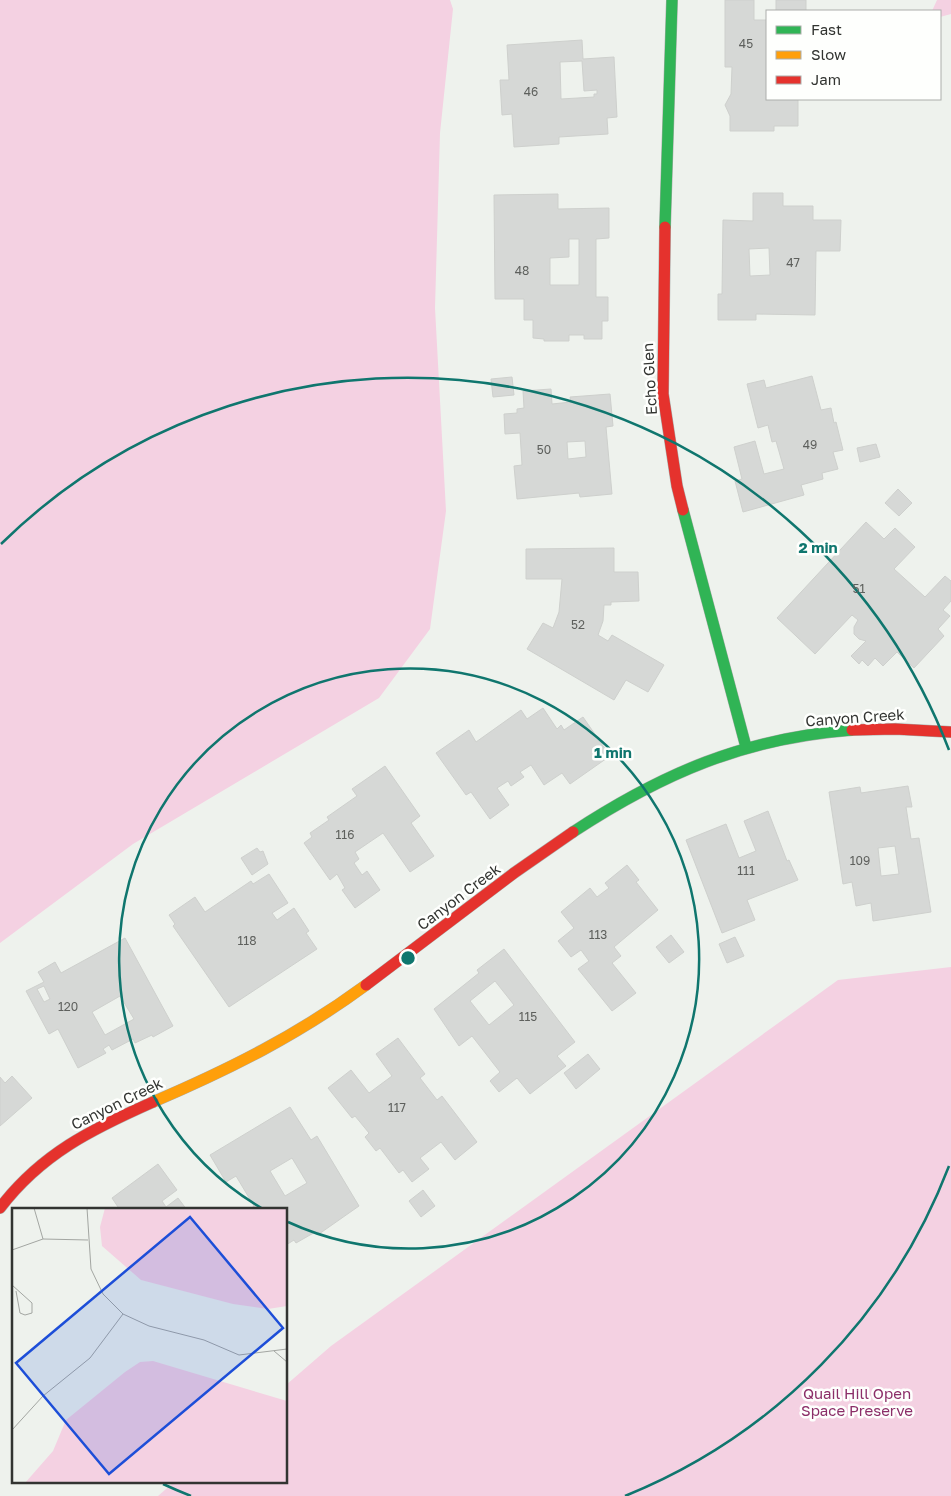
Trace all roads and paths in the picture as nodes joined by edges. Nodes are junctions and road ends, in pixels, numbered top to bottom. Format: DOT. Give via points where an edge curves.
graph roads {
  1 [pos="672,0"];
  2 [pos="951,732"];
  3 [pos="746,747"];
  4 [pos="0,1208"];
  1 -- 3 [label="street, Echo Glen" via="663,310 664,394 677,486"];
  2 -- 3 [label="street, Canyon Creek" via="930,729 838,731"];
  3 -- 4 [label="street, Canyon Creek" via="656,782 578,828 334,1009 212,1077 130,1112 76,1140 46,1160 7,1196"];
}
